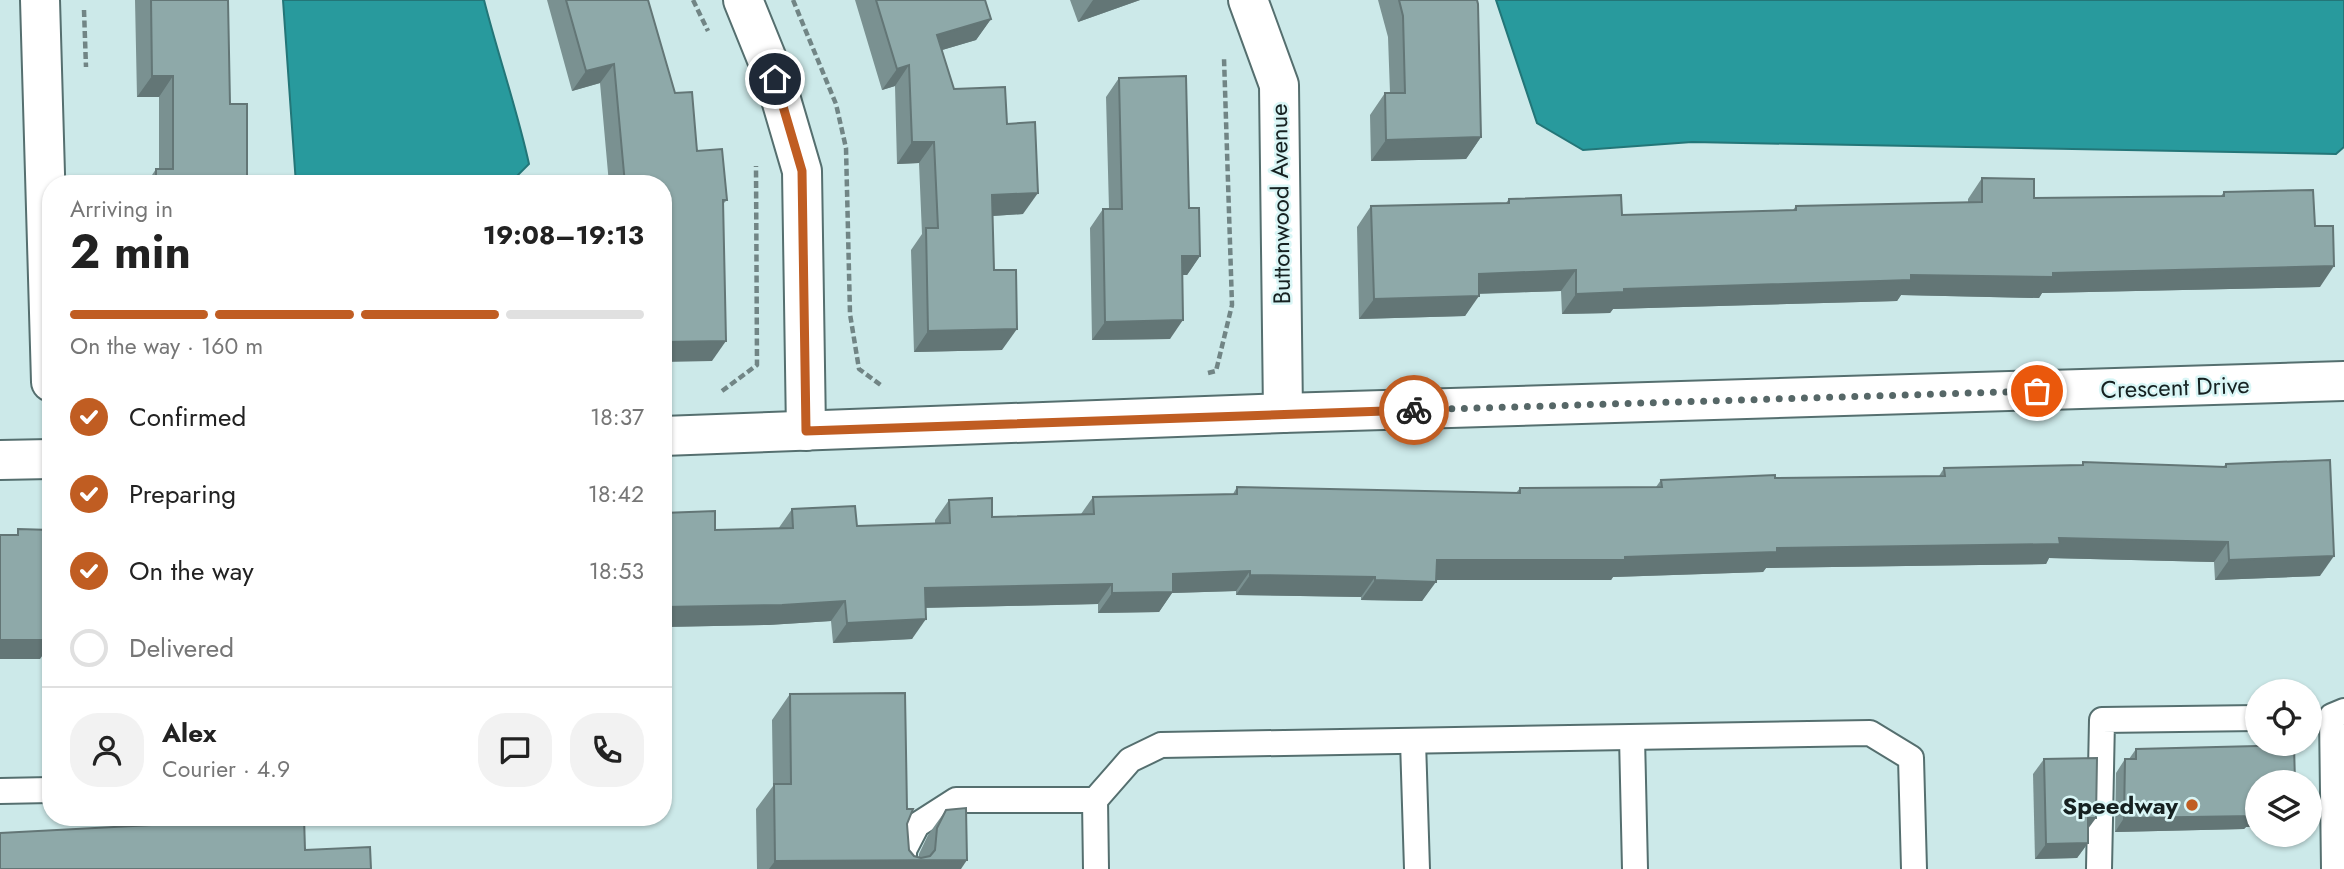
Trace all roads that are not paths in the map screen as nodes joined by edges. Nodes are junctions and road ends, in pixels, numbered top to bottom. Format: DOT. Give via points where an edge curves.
graph roads {
  1 [pos="40,0"];
  2 [pos="743,0"];
  3 [pos="1248,0"];
  4 [pos="45,175"];
  5 [pos="2344,382"];
  6 [pos="1283,414"];
  7 [pos="806,431"];
  8 [pos="672,436"];
  9 [pos="42,459"];
  10 [pos="0,460"];
  11 [pos="2329,715"];
  12 [pos="2245,718"];
  13 [pos="1632,737"];
  14 [pos="1413,741"];
  15 [pos="42,790"];
  16 [pos="0,792"];
  17 [pos="1095,800"];
  18 [pos="904,869"];
  19 [pos="1096,869"];
  20 [pos="1417,869"];
  21 [pos="1635,869"];
  22 [pos="1914,869"];
  23 [pos="2099,869"];
  24 [pos="2334,869"];
  1 -- 4 [label="street"];
  2 -- 7 [label="street" via="775,79 802,171"];
  3 -- 6 [label="street, Buttonwood Avenue" via="1279,85"];
  5 -- 6 [label="street, Crescent Drive"];
  6 -- 7 [label="street, Crescent Drive"];
  7 -- 8 [label="street, Crescent Drive"];
  9 -- 10 [label="street"];
  11 -- 24 [label="lane"];
  12 -- 23 [label="lane" via="2102,720"];
  13 -- 14 [label="lane"];
  13 -- 21 [label="lane"];
  13 -- 22 [label="lane" via="1870,733 1911,758"];
  14 -- 17 [label="lane" via="1161,745 1129,760"];
  14 -- 20 [label="lane"];
  15 -- 16 [label="lane"];
  17 -- 18 [label="lane" via="956,800 917,825 904,850"];
  17 -- 19 [label="lane"];
}
